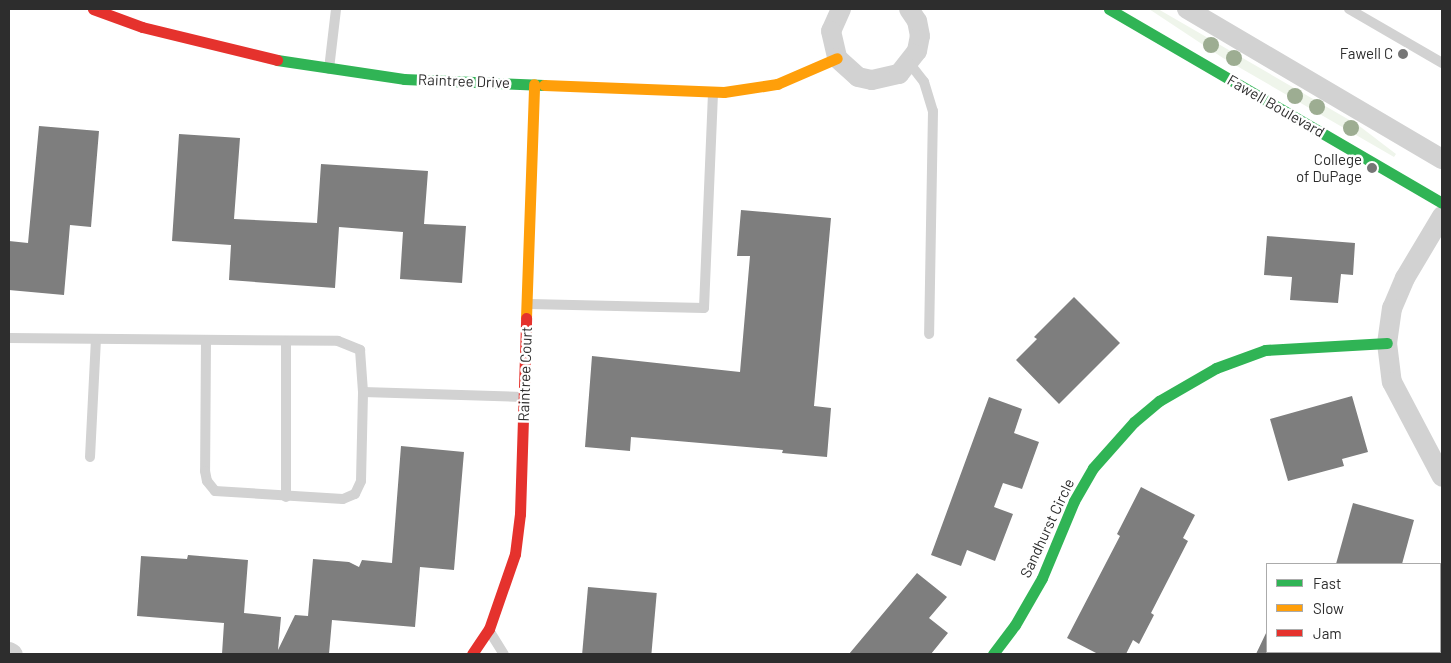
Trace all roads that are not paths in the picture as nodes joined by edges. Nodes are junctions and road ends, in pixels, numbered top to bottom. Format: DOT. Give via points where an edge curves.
graph roads {
  1 [pos="93,9"];
  2 [pos="336,9"];
  3 [pos="841,9"];
  4 [pos="910,9"];
  5 [pos="1109,9"];
  6 [pos="1187,9"];
  7 [pos="1349,9"];
  8 [pos="837,58"];
  9 [pos="1442,63"];
  10 [pos="910,64"];
  11 [pos="329,70"];
  12 [pos="534,84"];
  13 [pos="713,92"];
  14 [pos="1442,159"];
  15 [pos="1442,203"];
  16 [pos="1442,216"];
  17 [pos="527,304"];
  18 [pos="929,334"];
  19 [pos="9,338"];
  20 [pos="96,338"];
  21 [pos="206,340"];
  22 [pos="286,341"];
  23 [pos="1387,343"];
  24 [pos="363,392"];
  25 [pos="524,397"];
  26 [pos="90,456"];
  27 [pos="1440,467"];
  28 [pos="286,497"];
  29 [pos="488,629"];
  30 [pos="9,652"];
  31 [pos="13,654"];
  32 [pos="472,654"];
  33 [pos="504,654"];
  34 [pos="993,654"];
  1 -- 11 [label="street, Raintree Drive" via="196,43"];
  2 -- 11 [label="lane"];
  3 -- 8 [label="street" via="831,31"];
  4 -- 10 [label="street" via="920,36 918,51"];
  5 -- 15 [label="street, Fawell Boulevard"];
  6 -- 14 [label="street"];
  7 -- 9 [label="lane"];
  8 -- 10 [label="street" via="858,77 872,80 899,74"];
  8 -- 13 [label="street, Raintree Drive" via="777,84"];
  10 -- 18 [label="lane" via="924,82 933,110"];
  11 -- 12 [label="street, Raintree Drive" via="404,79"];
  12 -- 13 [label="street, Raintree Drive"];
  12 -- 17 [label="street, Raintree Court"];
  13 -- 17 [label="lane" via="704,308"];
  16 -- 23 [label="street" via="1392,308"];
  17 -- 25 [label="street, Raintree Court"];
  19 -- 20 [label="lane"];
  20 -- 21 [label="lane"];
  20 -- 26 [label="lane"];
  21 -- 22 [label="lane"];
  21 -- 28 [label="lane" via="207,481 215,491 224,494"];
  22 -- 24 [label="lane" via="338,341 354,345 360,350 363,360"];
  22 -- 28 [label="lane"];
  23 -- 27 [label="street" via="1392,382"];
  23 -- 34 [label="street, Sandhurst Circle" via="1316,344 1265,350 1216,368 1159,401 1134,422 1093,468 1074,501 1042,578 1015,625"];
  24 -- 25 [label="lane"];
  24 -- 28 [label="lane" via="360,488 343,499"];
  25 -- 29 [label="street, Raintree Court" via="520,514 515,554"];
  29 -- 32 [label="street, Raintree Court"];
  29 -- 33 [label="lane"];
  30 -- 31 [label="street"];
}
